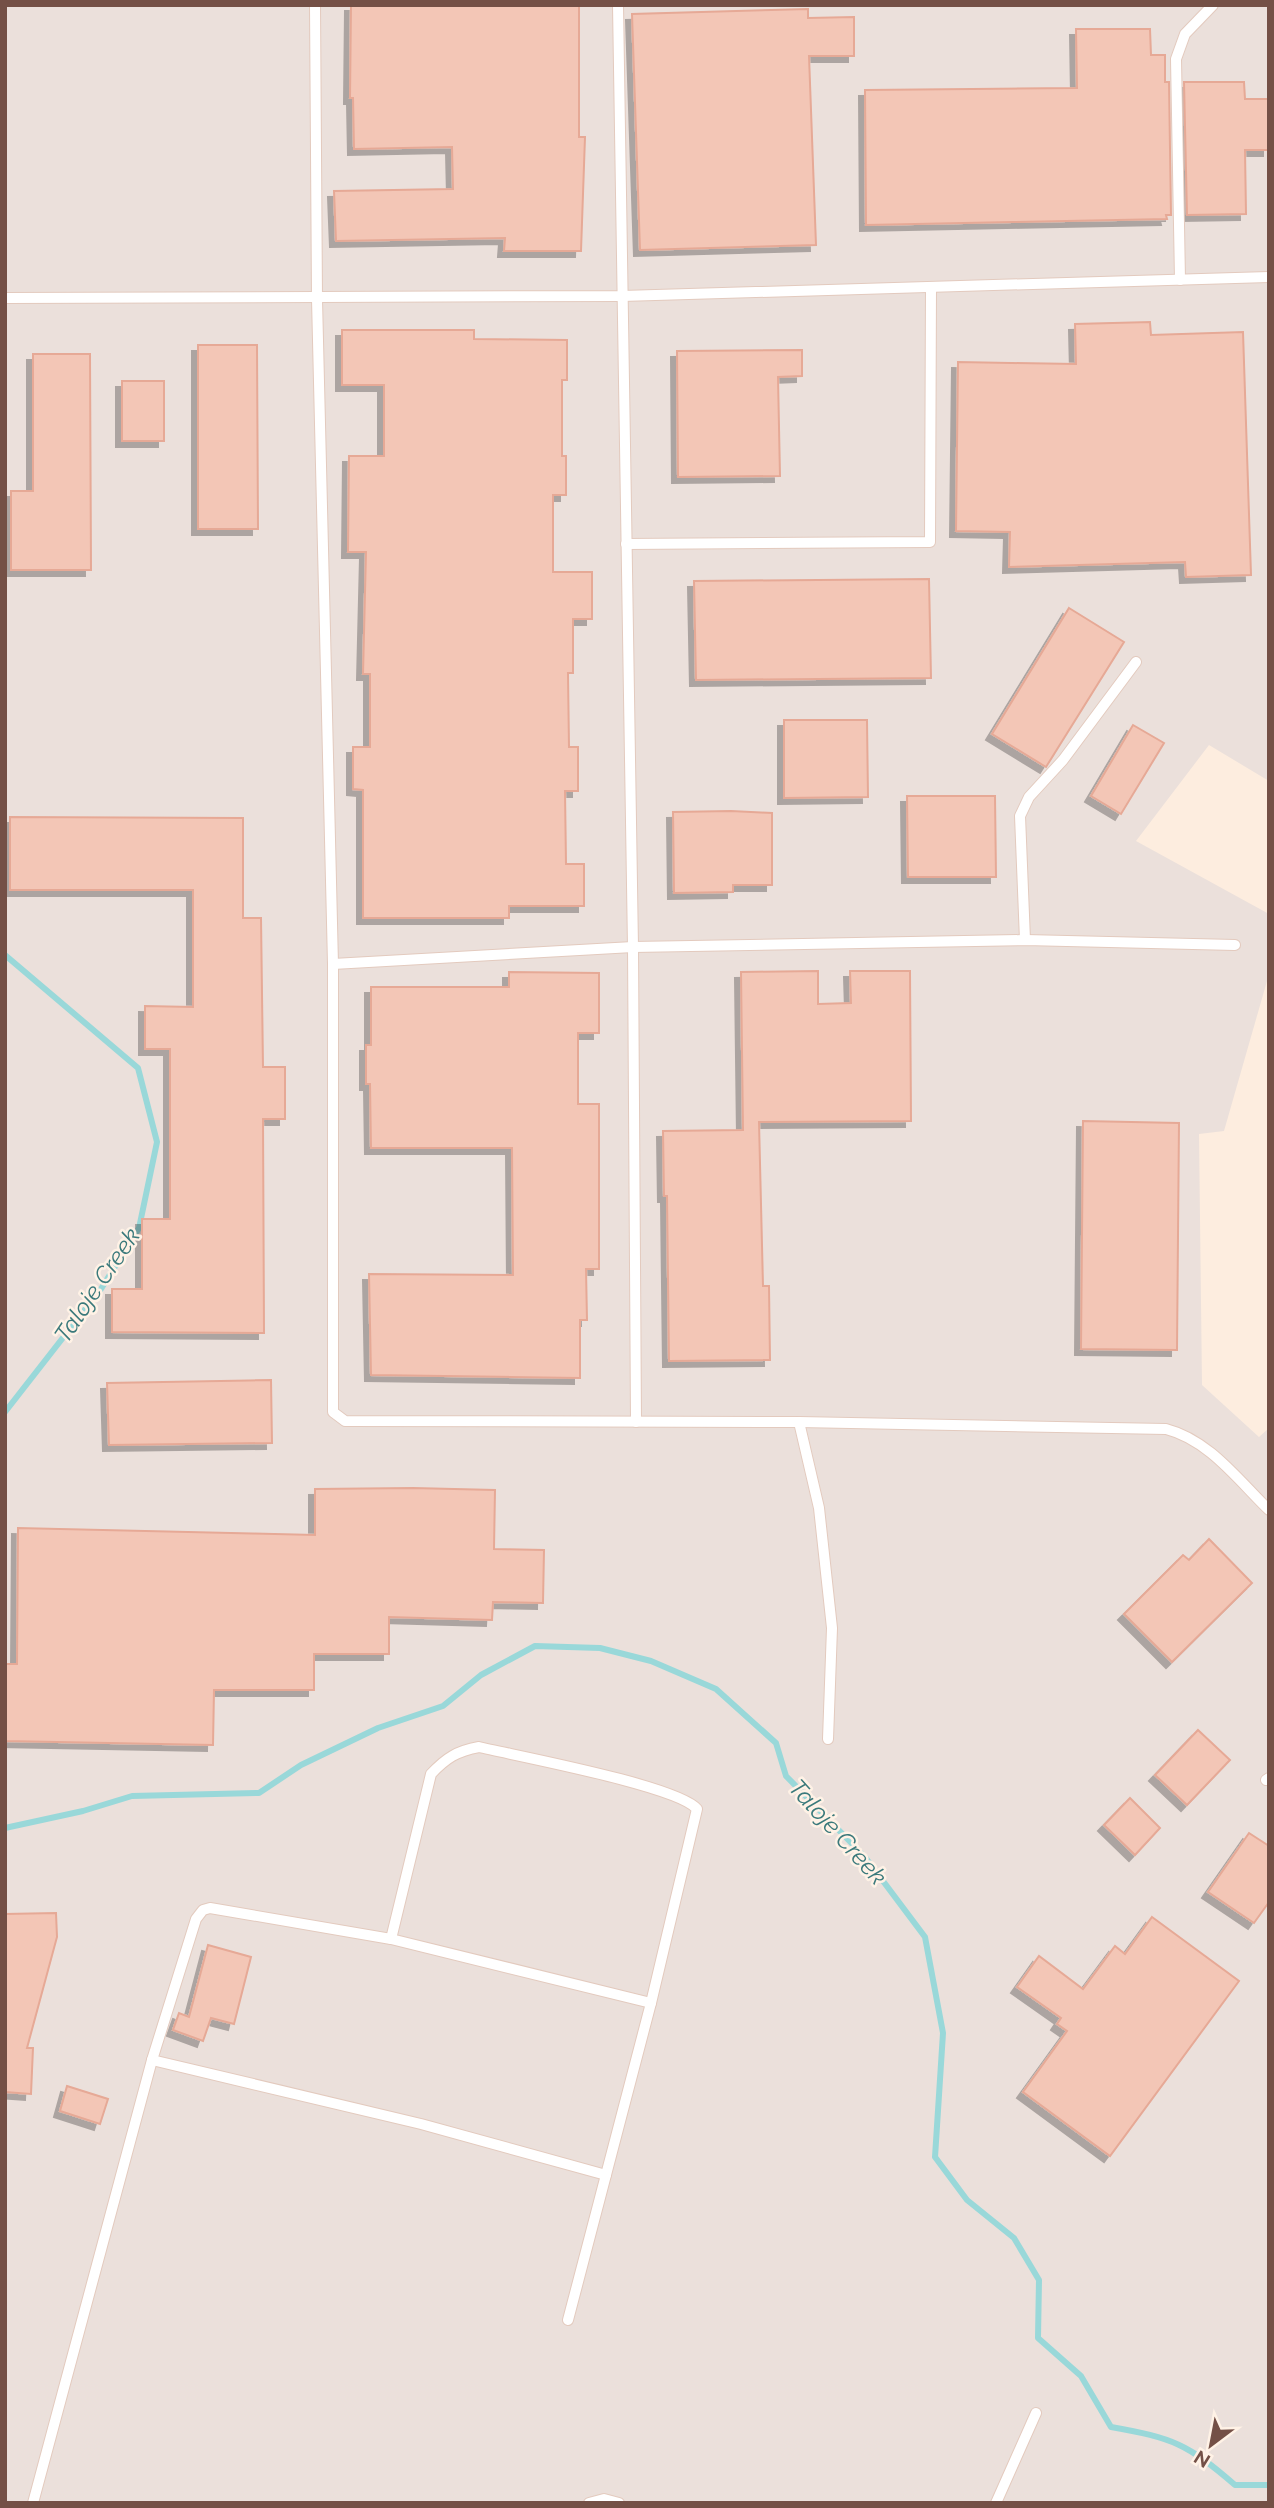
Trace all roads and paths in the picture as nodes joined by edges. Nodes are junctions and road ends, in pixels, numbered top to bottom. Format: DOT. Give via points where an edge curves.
graph roads {
  1 [pos="315,5"];
  2 [pos="618,5"];
  3 [pos="1213,5"];
  4 [pos="1269,277"];
  5 [pos="1180,280"];
  6 [pos="931,287"];
  7 [pos="622,296"];
  8 [pos="5,298"];
  9 [pos="317,299"];
  10 [pos="626,544"];
  11 [pos="1136,662"];
  12 [pos="1025,940"];
  13 [pos="1235,945"];
  14 [pos="633,947"];
  15 [pos="333,964"];
  16 [pos="636,1422"];
  17 [pos="799,1422"];
  18 [pos="1269,1510"];
  19 [pos="828,1739"];
  20 [pos="391,1939"];
  21 [pos="651,2003"];
  22 [pos="152,2060"];
  23 [pos="606,2175"];
  24 [pos="568,2320"];
  25 [pos="1036,2413"];
  26 [pos="33,2503"];
  27 [pos="589,2503"];
  28 [pos="620,2503"];
  29 [pos="996,2503"];
  1 -- 9 [label="lane"];
  2 -- 7 [label="lane"];
  3 -- 5 [label="lane" via="1185,34 1176,58"];
  4 -- 5 [label="lane"];
  5 -- 6 [label="lane"];
  6 -- 7 [label="lane"];
  6 -- 10 [label="lane" via="930,542"];
  7 -- 9 [label="lane"];
  7 -- 10 [label="lane"];
  8 -- 9 [label="lane"];
  9 -- 15 [label="lane"];
  10 -- 14 [label="lane"];
  11 -- 12 [label="lane" via="1023,805"];
  12 -- 13 [label="lane"];
  12 -- 14 [label="lane"];
  14 -- 15 [label="lane"];
  14 -- 16 [label="lane"];
  15 -- 16 [label="lane" via="333,1412 345,1422"];
  16 -- 17 [label="lane"];
  17 -- 18 [label="lane" via="1166,1429 1186,1434 1202,1445"];
  17 -- 19 [label="lane" via="818,1508 832,1628"];
  20 -- 21 [label="lane"];
  20 -- 21 [label="lane" via="431,1774 459,1750 479,1747 658,1790 692,1804 697,1815"];
  20 -- 22 [label="lane" via="203,1910 196,1919"];
  21 -- 23 [label="lane"];
  22 -- 23 [label="lane" via="421,2124"];
  22 -- 26 [label="lane"];
  23 -- 24 [label="lane"];
  25 -- 29 [label="lane"];
  27 -- 28 [label="lane" via="604,2499"];
}
